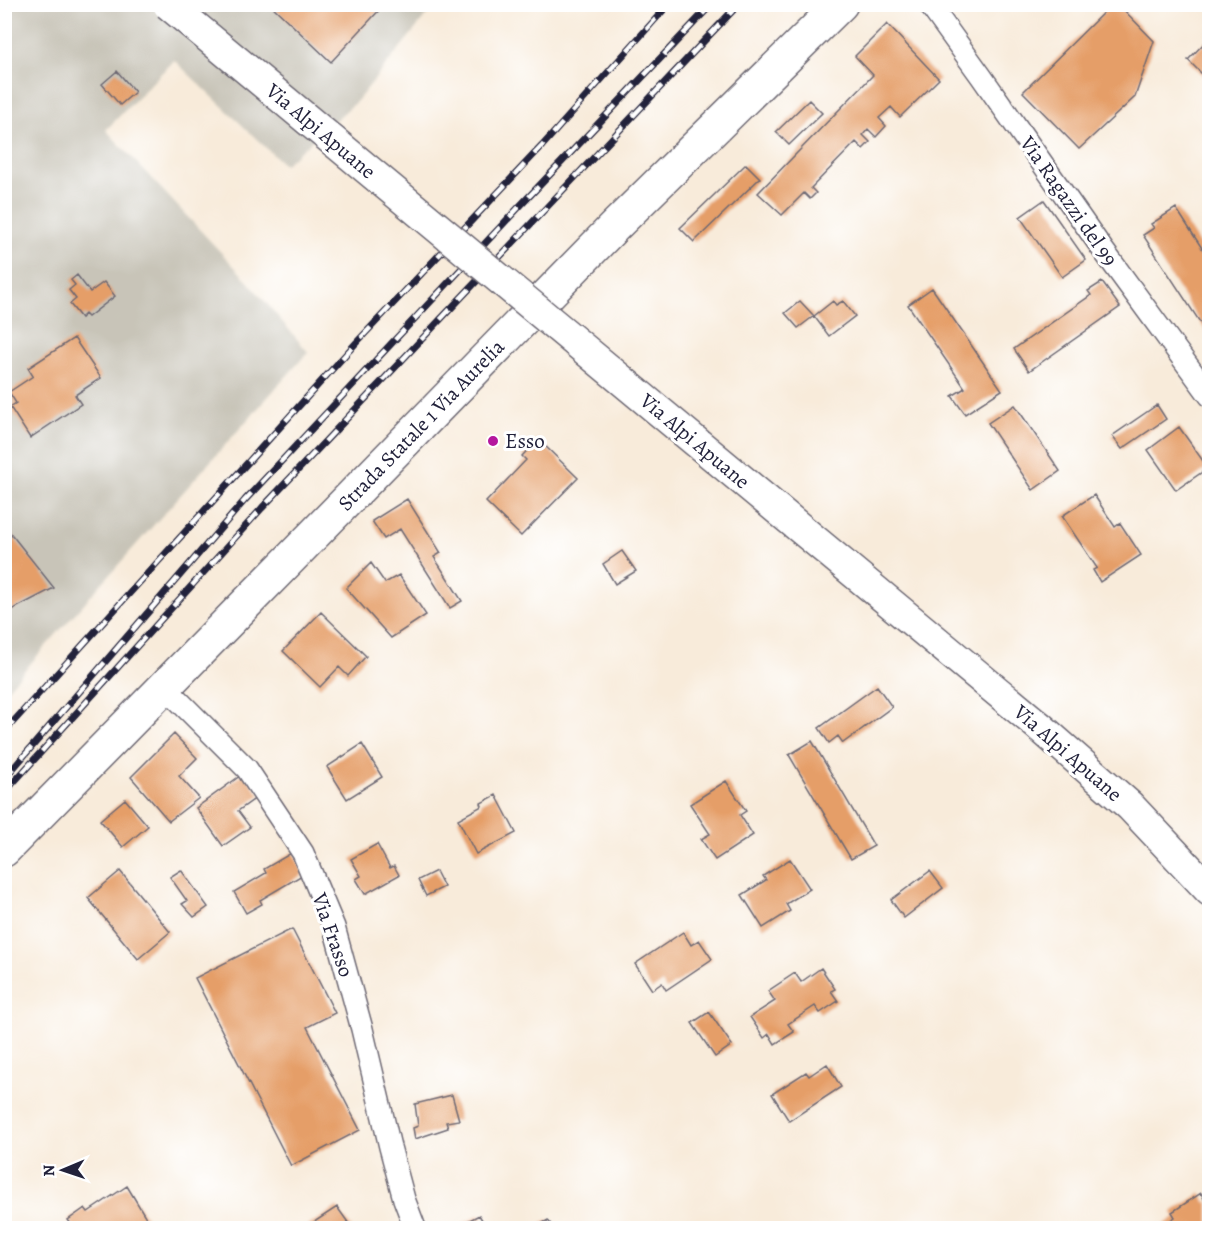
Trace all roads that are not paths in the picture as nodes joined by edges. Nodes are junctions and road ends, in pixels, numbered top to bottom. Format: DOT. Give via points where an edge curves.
graph roads {
  1 [pos="168,4"];
  2 [pos="841,4"];
  3 [pos="929,4"];
  4 [pos="1209,396"];
  5 [pos="164,686"];
  6 [pos="4,850"];
  7 [pos="1209,891"];
  8 [pos="415,1228"];
  1 -- 7 [label="main road, Via Alpi Apuane, bridge" via="1040,728 1130,806"];
  2 -- 5 [label="main road, Strada Statale 1 Via Aurelia" via="614,226"];
  3 -- 4 [label="street, Via Ragazzi del 99"];
  5 -- 6 [label="main road, Strada Statale 1 Via Aurelia"];
  5 -- 8 [label="street, Via Frasso" via="247,769 303,853 334,927 390,1147"];
}
